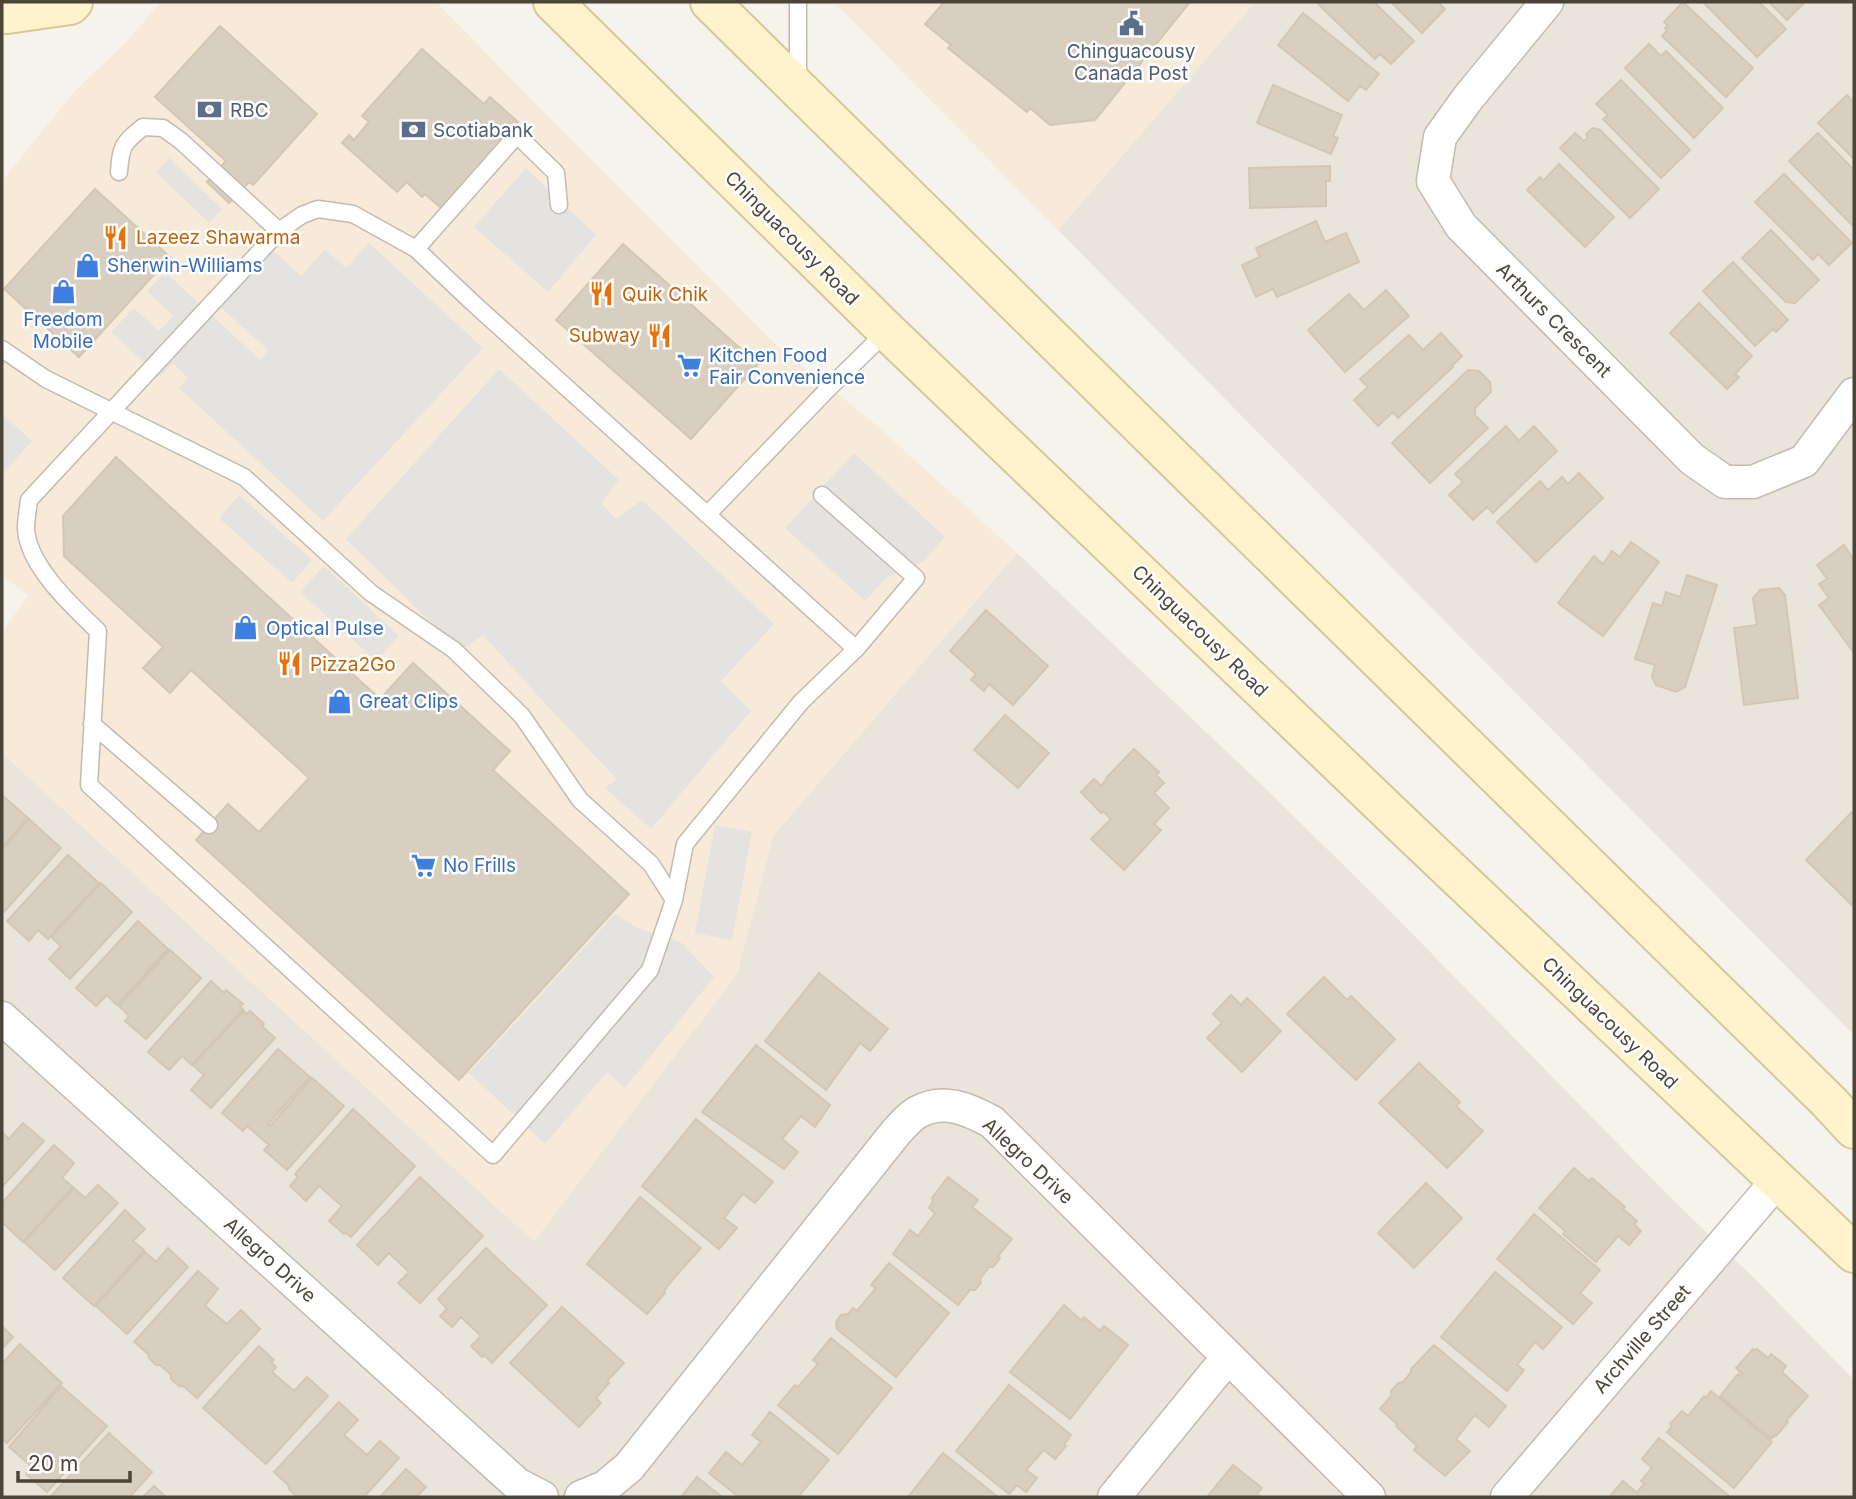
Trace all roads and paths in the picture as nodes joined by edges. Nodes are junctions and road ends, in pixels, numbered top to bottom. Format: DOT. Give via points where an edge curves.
graph roads {
  1 [pos="73,2"];
  2 [pos="553,2"];
  3 [pos="710,2"];
  4 [pos="798,2"];
  5 [pos="1548,2"];
  6 [pos="6,12"];
  7 [pos="798,89"];
  8 [pos="120,172"];
  9 [pos="559,205"];
  10 [pos="279,231"];
  11 [pos="416,249"];
  12 [pos="887,331"];
  13 [pos="2,349"];
  14 [pos="1854,394"];
  15 [pos="112,413"];
  16 [pos="822,495"];
  17 [pos="707,515"];
  18 [pos="856,649"];
  19 [pos="92,724"];
  20 [pos="209,825"];
  21 [pos="674,900"];
  22 [pos="2,1018"];
  23 [pos="1854,1129"];
  24 [pos="1777,1181"];
  25 [pos="1854,1253"];
  26 [pos="1228,1357"];
  27 [pos="542,1497"];
  28 [pos="581,1497"];
  29 [pos="1114,1497"];
  30 [pos="1369,1497"];
  31 [pos="1507,1497"];
  1 -- 6 [label="main road"];
  2 -- 12 [label="main road, Chinguacousy Road"];
  3 -- 7 [label="main road"];
  4 -- 7 [label="lane"];
  5 -- 14 [label="street, Arthurs Crescent" via="1440,137 1433,181 1461,226 1692,459 1725,482 1753,482 1804,461"];
  7 -- 23 [label="main road"];
  8 -- 10 [label="lane" via="120,150 128,139 143,127 163,128"];
  9 -- 11 [label="lane" via="556,173 517,135"];
  10 -- 11 [label="lane" via="318,209 353,214"];
  10 -- 15 [label="lane"];
  11 -- 17 [label="lane"];
  12 -- 17 [label="lane"];
  12 -- 24 [label="main road, Chinguacousy Road"];
  13 -- 15 [label="lane" via="46,379"];
  15 -- 19 [label="lane" via="29,500 26,530 36,561 98,631"];
  15 -- 21 [label="lane" via="244,477 370,593 454,650 523,716 580,800 651,864"];
  16 -- 18 [label="lane" via="916,578"];
  17 -- 18 [label="lane"];
  18 -- 21 [label="lane" via="801,702 685,844"];
  19 -- 20 [label="lane"];
  19 -- 21 [label="lane" via="89,785 493,1155 650,970"];
  22 -- 27 [label="street, Allegro Drive" via="517,1484"];
  24 -- 25 [label="main road, Chinguacousy Road"];
  24 -- 31 [label="street, Archville Street"];
  26 -- 28 [label="street, Allegro Drive" via="992,1122 959,1106 938,1104 916,1113 897,1131 629,1466 605,1487"];
  26 -- 29 [label="street"];
  26 -- 30 [label="street, Allegro Drive"];
}
